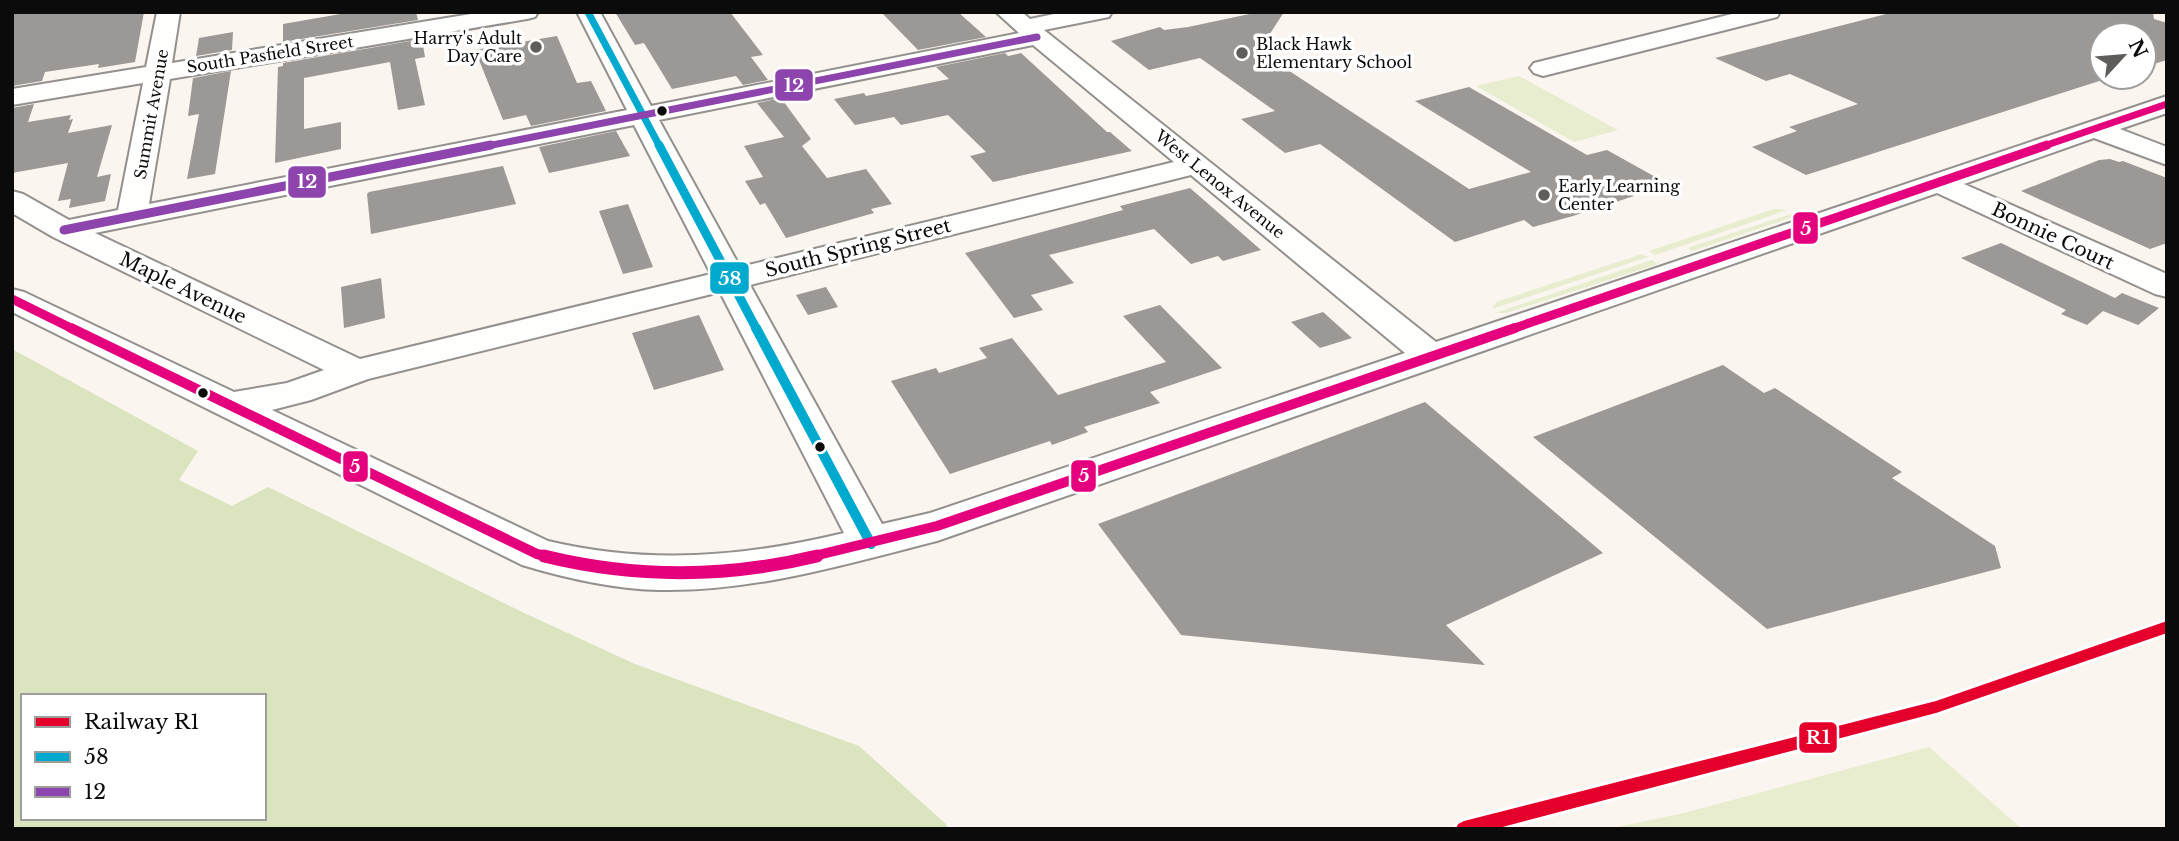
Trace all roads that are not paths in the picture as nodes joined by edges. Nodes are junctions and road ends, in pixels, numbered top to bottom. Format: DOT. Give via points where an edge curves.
graph roads {
  1 [pos="169,12"];
  2 [pos="527,12"];
  3 [pos="588,12"];
  4 [pos="1101,12"];
  5 [pos="1769,12"];
  6 [pos="1023,25"];
  7 [pos="1543,68"];
  8 [pos="159,72"];
  9 [pos="12,97"];
  10 [pos="2167,104"];
  11 [pos="643,114"];
  12 [pos="2095,129"];
  13 [pos="2167,157"];
  14 [pos="1198,165"];
  15 [pos="1939,183"];
  16 [pos="12,200"];
  17 [pos="132,216"];
  18 [pos="64,230"];
  19 [pos="732,278"];
  20 [pos="2167,287"];
  21 [pos="12,299"];
  22 [pos="1432,357"];
  23 [pos="356,371"];
  24 [pos="226,405"];
  25 [pos="279,431"];
  26 [pos="871,544"];
  1 -- 8 [label="street, Summit Avenue"];
  2 -- 8 [label="street, South Pasfield Street"];
  3 -- 11 [label="street"];
  4 -- 6 [label="street"];
  5 -- 7 [label="street"];
  6 -- 11 [label="street"];
  6 -- 14 [label="street, West Lenox Avenue"];
  8 -- 9 [label="street, South Pasfield Street"];
  8 -- 17 [label="street, Summit Avenue"];
  10 -- 12 [label="street"];
  11 -- 17 [label="street"];
  11 -- 19 [label="street"];
  12 -- 13 [label="street"];
  12 -- 15 [label="street"];
  14 -- 19 [label="street, South Spring Street"];
  14 -- 22 [label="street, West Lenox Avenue"];
  15 -- 20 [label="street, Bonnie Court"];
  15 -- 22 [label="street"];
  16 -- 18 [label="street, Maple Avenue"];
  17 -- 18 [label="street"];
  18 -- 23 [label="street, Maple Avenue"];
  19 -- 23 [label="street, South Spring Street"];
  19 -- 26 [label="street"];
  21 -- 24 [label="street"];
  22 -- 26 [label="street" via="937,526"];
  23 -- 24 [label="street, South Spring Street" via="298,392"];
  23 -- 25 [label="street, South Spring Street"];
  24 -- 25 [label="street"];
  25 -- 26 [label="street" via="537,554 581,565 657,574 716,572"];
}
